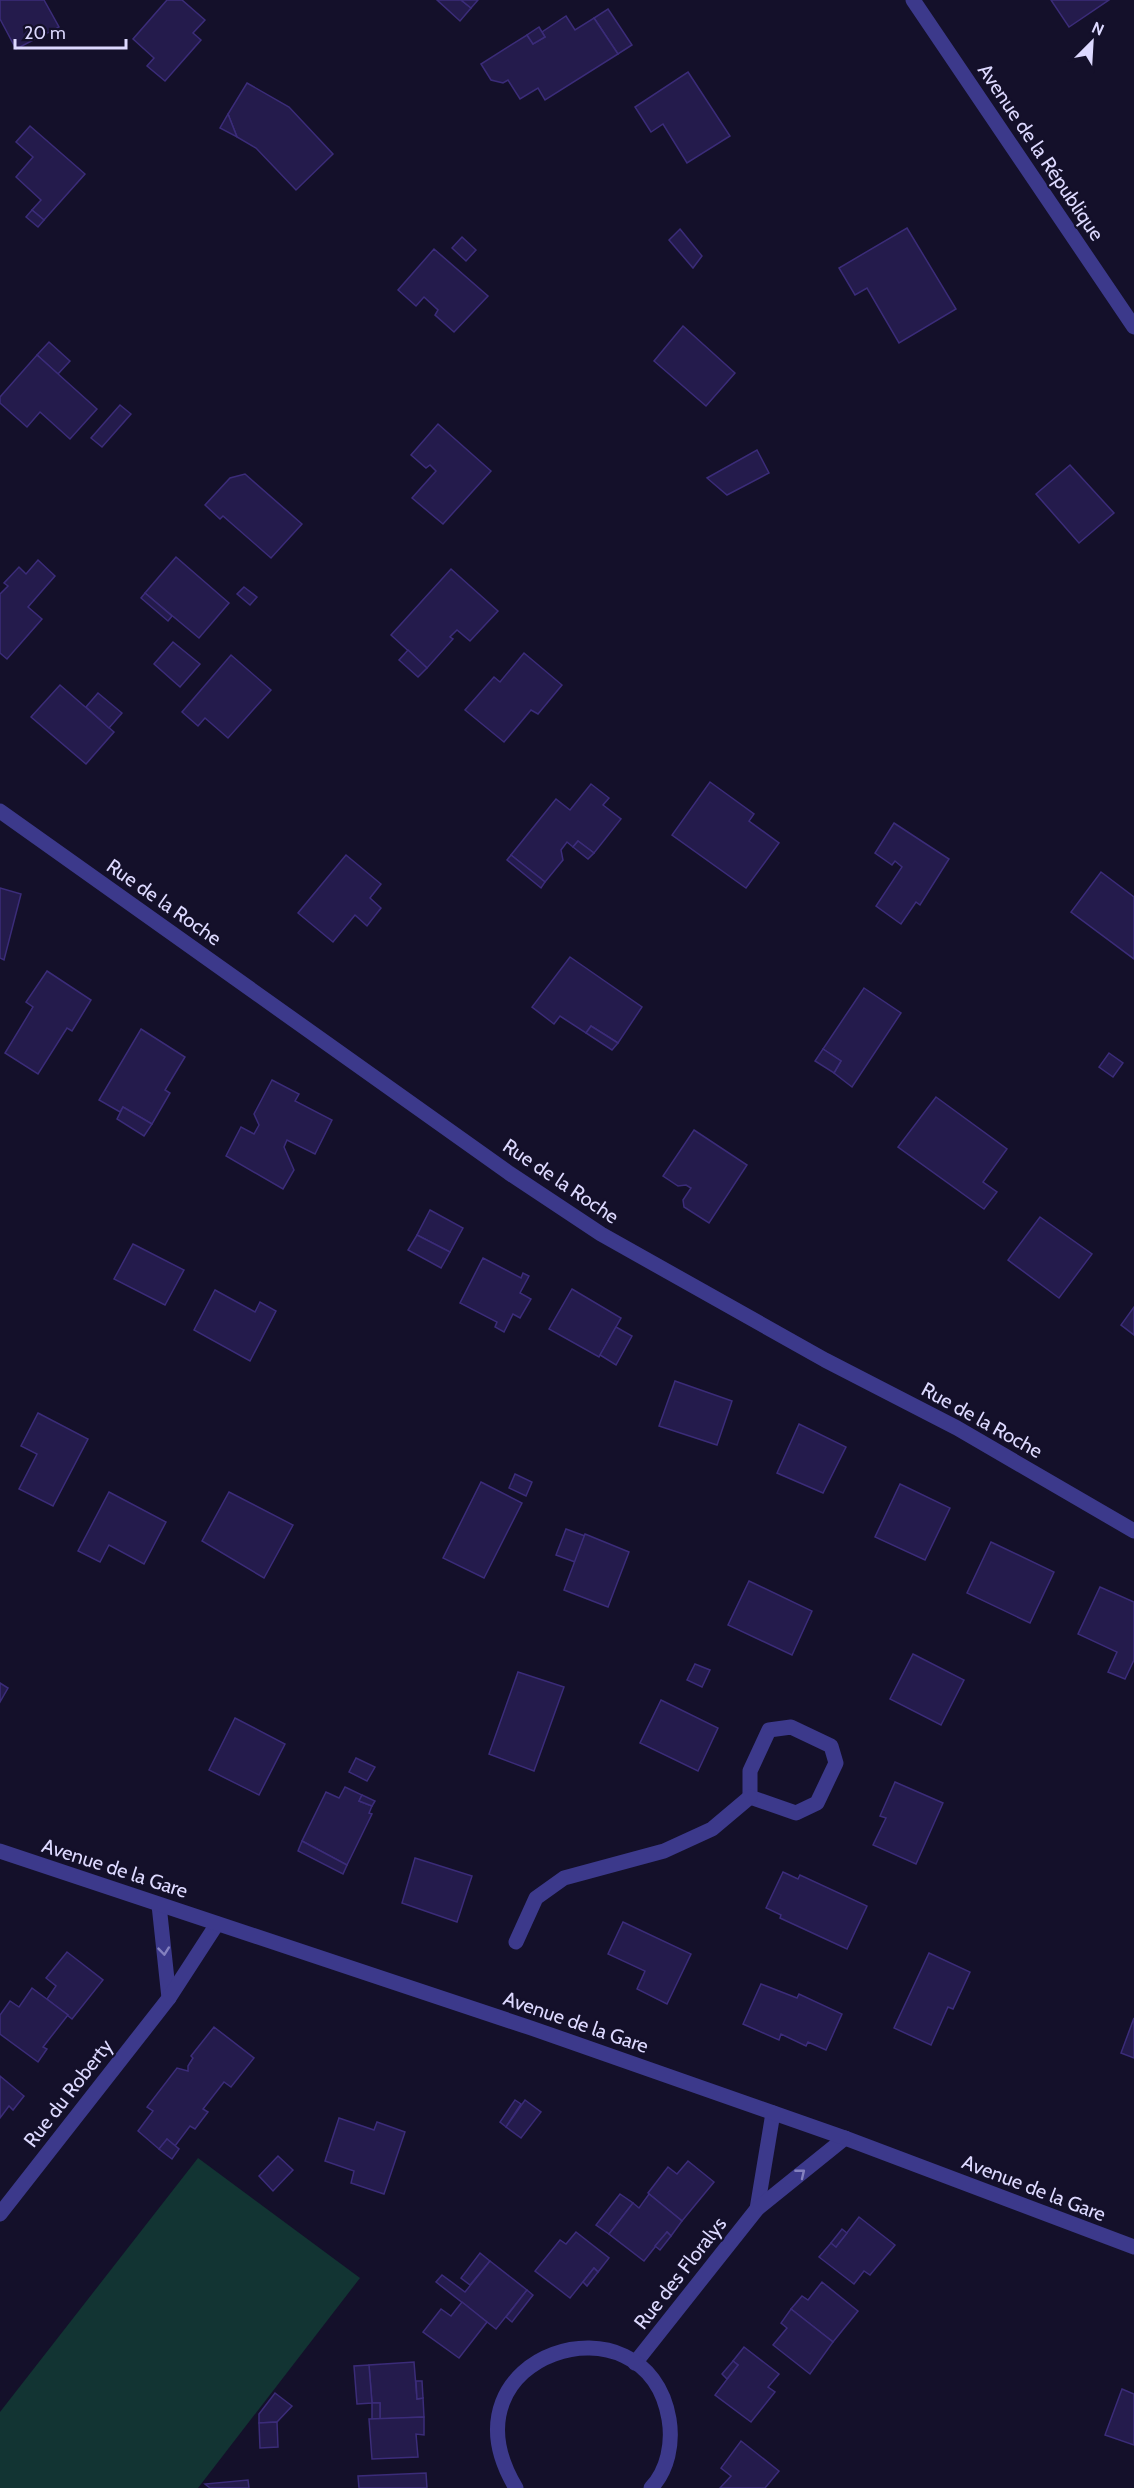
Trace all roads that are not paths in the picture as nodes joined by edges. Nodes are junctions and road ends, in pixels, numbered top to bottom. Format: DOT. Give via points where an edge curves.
graph roads {
  1 [pos="913,0"];
  2 [pos="1134,327"];
  3 [pos="0,811"];
  4 [pos="1134,1531"];
  5 [pos="750,1797"];
  6 [pos="0,1851"];
  7 [pos="159,1905"];
  8 [pos="217,1924"];
  9 [pos="516,1942"];
  10 [pos="169,1998"];
  11 [pos="773,2113"];
  12 [pos="845,2138"];
  13 [pos="757,2209"];
  14 [pos="0,2214"];
  15 [pos="1134,2247"];
  16 [pos="635,2363"];
  17 [pos="516,2488"];
  18 [pos="651,2488"];
  1 -- 2 [label="street, Avenue de la République"];
  3 -- 4 [label="street, Rue de la Roche" via="509,1173 601,1234 825,1360 957,1428"];
  5 -- 5 [label="street" via="796,1813 817,1803 836,1763 831,1746 791,1727 769,1730 750,1771"];
  5 -- 9 [label="street" via="712,1829 664,1851 564,1878 537,1898"];
  6 -- 7 [label="street, Avenue de la Gare"];
  7 -- 8 [label="street, Avenue de la Gare"];
  7 -- 10 [label="street, one-way"];
  8 -- 10 [label="street, Rue du Roberty"];
  8 -- 11 [label="street, Avenue de la Gare"];
  10 -- 14 [label="street, Rue du Roberty"];
  11 -- 12 [label="street, Avenue de la Gare"];
  11 -- 13 [label="street, Rue des Floralys"];
  13 -- 12 [label="street, Rue des Floralys, one-way"];
  12 -- 15 [label="street, Avenue de la Gare"];
  13 -- 16 [label="street, Rue des Floralys"];
  16 -- 17 [label="street" via="610,2350 583,2346 555,2352 524,2371 500,2410 497,2438 503,2466"];
  16 -- 18 [label="street" via="663,2398 671,2432 668,2458"];
}
